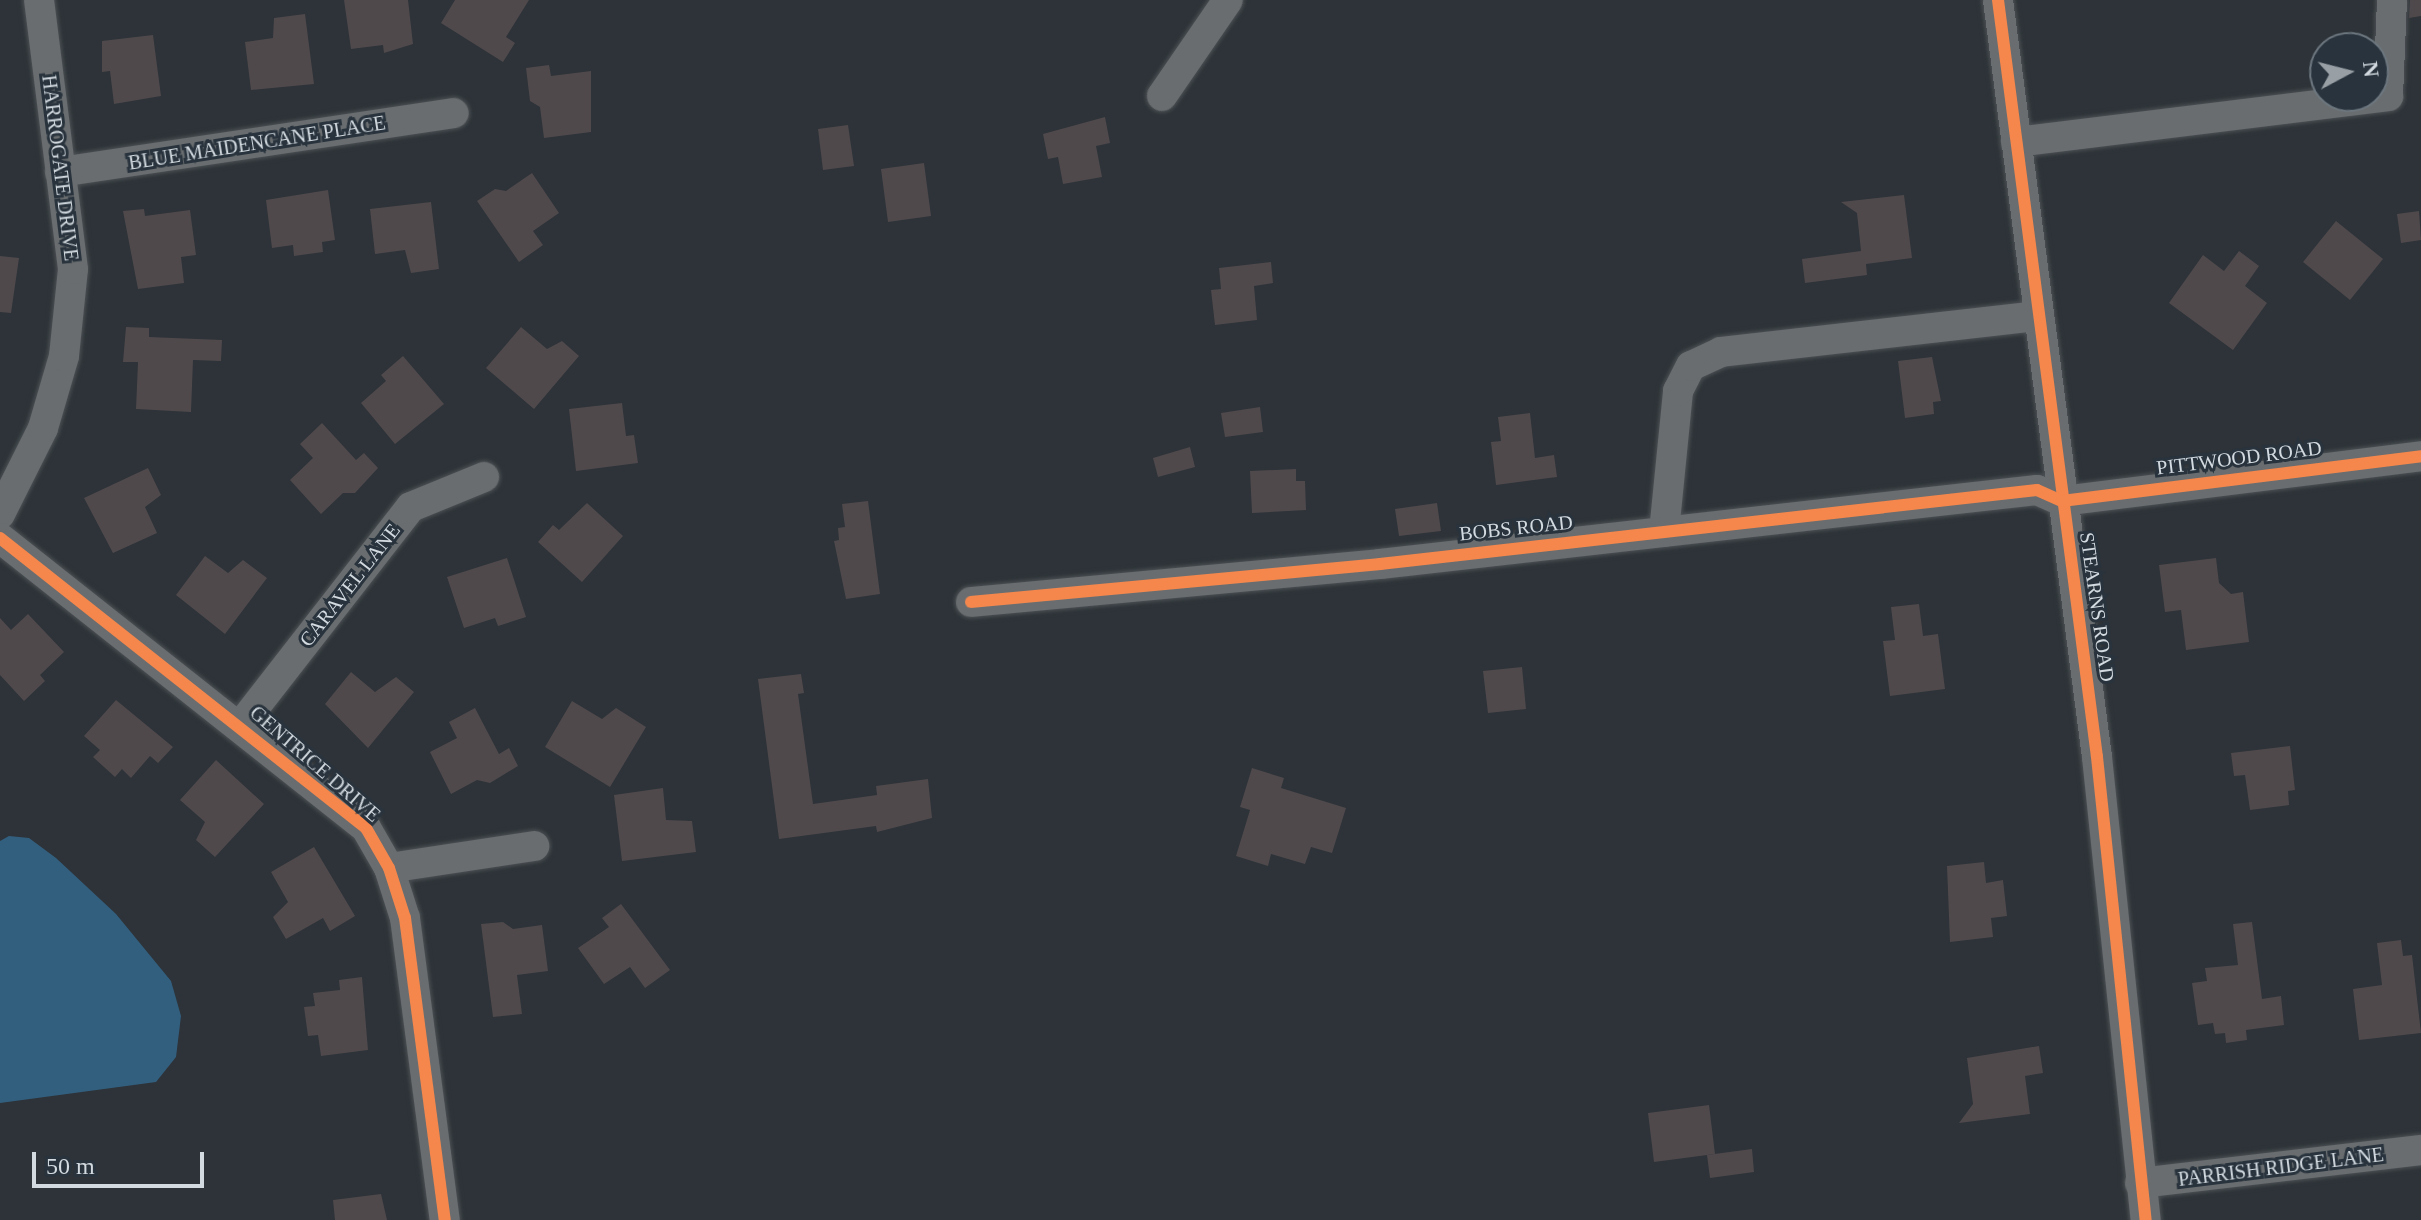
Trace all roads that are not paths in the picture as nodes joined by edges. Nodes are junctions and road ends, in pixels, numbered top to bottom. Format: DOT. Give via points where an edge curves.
graph roads {
  1 [pos="39,0"];
  2 [pos="1228,0"];
  3 [pos="1998,0"];
  4 [pos="2392,0"];
  5 [pos="1162,96"];
  6 [pos="454,113"];
  7 [pos="2016,142"];
  8 [pos="60,172"];
  9 [pos="2039,316"];
  10 [pos="2421,456"];
  11 [pos="484,477"];
  12 [pos="2062,501"];
  13 [pos="0,514"];
  14 [pos="1664,532"];
  15 [pos="0,538"];
  16 [pos="971,602"];
  17 [pos="241,725"];
  18 [pos="534,846"];
  19 [pos="389,868"];
  20 [pos="2421,1150"];
  21 [pos="2140,1183"];
  22 [pos="445,1220"];
  23 [pos="2146,1220"];
  1 -- 8 [label="street, HARROGATE DRIVE"];
  2 -- 5 [label="street"];
  3 -- 7 [label="street, STEARNS ROAD"];
  4 -- 7 [label="street" via="2388,96"];
  6 -- 8 [label="street, BLUE MAIDENCANE PLACE"];
  7 -- 9 [label="street, STEARNS ROAD"];
  8 -- 13 [label="street, HARROGATE DRIVE" via="73,269 64,356 43,428"];
  9 -- 12 [label="street, STEARNS ROAD"];
  9 -- 14 [label="street" via="1721,352 1691,366 1678,391"];
  10 -- 12 [label="street, PITTWOOD ROAD"];
  11 -- 17 [label="street, CARAVEL LANE" via="411,507"];
  12 -- 14 [label="street, BOBS ROAD" via="2037,490"];
  12 -- 21 [label="street, STEARNS ROAD" via="2097,757"];
  14 -- 16 [label="street, BOBS ROAD"];
  15 -- 17 [label="street, GENTRICE DRIVE"];
  17 -- 19 [label="street, GENTRICE DRIVE" via="366,828"];
  18 -- 19 [label="street"];
  19 -- 22 [label="street, GENTRICE DRIVE" via="405,918"];
  20 -- 21 [label="street, PARRISH RIDGE LANE"];
  21 -- 23 [label="street, STEARNS ROAD"];
}
